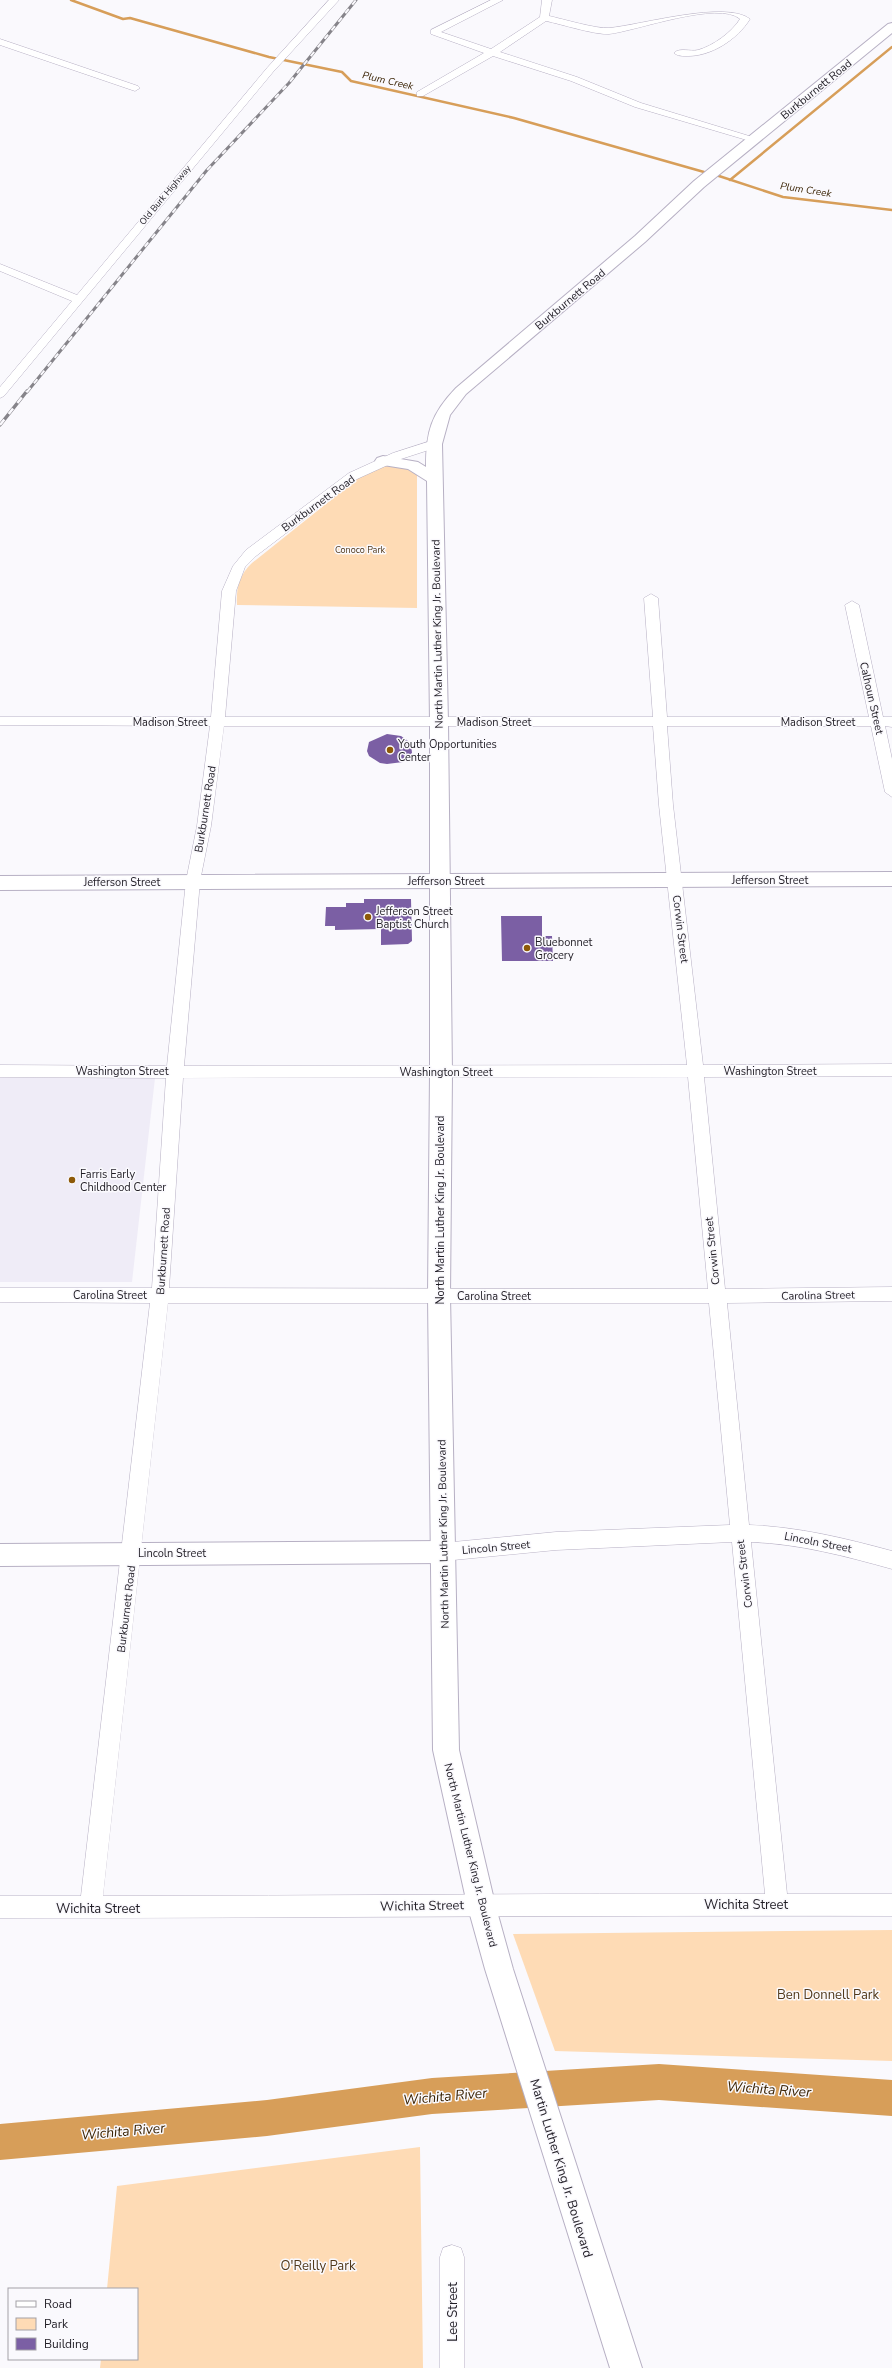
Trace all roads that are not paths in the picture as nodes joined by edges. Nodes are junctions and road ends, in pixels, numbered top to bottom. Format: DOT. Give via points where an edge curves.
graph roads {
  1 [pos="334,0"];
  2 [pos="498,0"];
  3 [pos="547,0"];
  4 [pos="544,18"];
  5 [pos="892,28"];
  6 [pos="0,42"];
  7 [pos="492,53"];
  8 [pos="679,53"];
  9 [pos="135,88"];
  10 [pos="420,94"];
  11 [pos="754,139"];
  12 [pos="0,267"];
  13 [pos="78,299"];
  14 [pos="0,394"];
  15 [pos="434,444"];
  16 [pos="383,461"];
  17 [pos="434,479"];
  18 [pos="651,598"];
  19 [pos="852,605"];
  20 [pos="0,721"];
  21 [pos="439,722"];
  22 [pos="658,722"];
  23 [pos="877,722"];
  24 [pos="892,722"];
  25 [pos="217,723"];
  26 [pos="892,792"];
  27 [pos="892,879"];
  28 [pos="674,880"];
  29 [pos="193,881"];
  30 [pos="440,881"];
  31 [pos="0,883"];
  32 [pos="175,1070"];
  33 [pos="892,1070"];
  34 [pos="0,1071"];
  35 [pos="694,1071"];
  36 [pos="441,1072"];
  37 [pos="892,1294"];
  38 [pos="0,1295"];
  39 [pos="160,1295"];
  40 [pos="439,1296"];
  41 [pos="716,1296"];
  42 [pos="740,1533"];
  43 [pos="443,1552"];
  44 [pos="132,1553"];
  45 [pos="0,1555"];
  46 [pos="892,1560"];
  47 [pos="482,1904"];
  48 [pos="777,1904"];
  49 [pos="892,1905"];
  50 [pos="0,1908"];
  51 [pos="91,1908"];
  52 [pos="499,1969"];
  53 [pos="452,2257"];
  54 [pos="452,2368"];
  55 [pos="626,2368"];
  1 -- 13 [label="street, Old Burk Highway" via="280,59"];
  2 -- 7 [label="street" via="434,32"];
  3 -- 4 [label="street"];
  4 -- 7 [label="street"];
  4 -- 8 [label="street" via="608,31 695,9 735,12 745,19 742,26 713,46 692,54"];
  5 -- 11 [label="main road, Burkburnett Road"];
  6 -- 9 [label="street"];
  7 -- 10 [label="street"];
  7 -- 11 [label="street" via="574,79 638,105"];
  11 -- 15 [label="main road, Burkburnett Road" via="461,391 442,412 436,426"];
  12 -- 13 [label="street"];
  13 -- 14 [label="street, Old Burk Highway"];
  15 -- 16 [label="street, Burkburnett Road"];
  15 -- 17 [label="main road, North Martin Luther King Jr. Boulevard"];
  16 -- 17 [label="main road" via="412,465"];
  16 -- 25 [label="street, Burkburnett Road" via="354,476 251,553 239,566 229,591"];
  17 -- 21 [label="main road, North Martin Luther King Jr. Boulevard"];
  18 -- 22 [label="street, Corwin Street"];
  19 -- 23 [label="street, Calhoun Street"];
  20 -- 25 [label="street, Madison Street"];
  21 -- 22 [label="street, Madison Street"];
  21 -- 25 [label="street, Madison Street"];
  21 -- 30 [label="main road, North Martin Luther King Jr. Boulevard"];
  22 -- 23 [label="street, Madison Street"];
  22 -- 28 [label="street, Corwin Street"];
  23 -- 24 [label="street, Madison Street"];
  23 -- 26 [label="street, Calhoun Street"];
  25 -- 29 [label="street, Burkburnett Road" via="204,826"];
  27 -- 28 [label="main road, Jefferson Street"];
  28 -- 30 [label="main road, Jefferson Street"];
  28 -- 35 [label="street, Corwin Street"];
  29 -- 30 [label="main road, Jefferson Street"];
  29 -- 31 [label="main road, Jefferson Street"];
  29 -- 32 [label="street, Burkburnett Road"];
  30 -- 36 [label="main road, North Martin Luther King Jr. Boulevard"];
  32 -- 34 [label="street, Washington Street"];
  32 -- 36 [label="street, Washington Street"];
  32 -- 39 [label="street, Burkburnett Road"];
  33 -- 35 [label="street, Washington Street"];
  35 -- 36 [label="street, Washington Street"];
  35 -- 41 [label="street, Corwin Street"];
  36 -- 40 [label="main road, North Martin Luther King Jr. Boulevard"];
  37 -- 41 [label="street, Carolina Street"];
  38 -- 39 [label="street, Carolina Street"];
  39 -- 40 [label="street, Carolina Street"];
  39 -- 44 [label="street, Burkburnett Road"];
  40 -- 41 [label="street, Carolina Street"];
  40 -- 43 [label="main road, North Martin Luther King Jr. Boulevard"];
  41 -- 42 [label="street, Corwin Street"];
  42 -- 43 [label="street, Lincoln Street" via="556,1541"];
  42 -- 46 [label="street, Lincoln Street" via="783,1535 831,1543"];
  42 -- 48 [label="street, Corwin Street" via="757,1681"];
  43 -- 44 [label="main road, Lincoln Street"];
  43 -- 47 [label="main road, North Martin Luther King Jr. Boulevard" via="446,1750"];
  44 -- 45 [label="main road, Lincoln Street"];
  44 -- 51 [label="street, Burkburnett Road"];
  47 -- 48 [label="street, Wichita Street"];
  47 -- 51 [label="street, Wichita Street"];
  47 -- 52 [label="main road, North Martin Luther King Jr. Boulevard"];
  48 -- 49 [label="street, Wichita Street"];
  50 -- 51 [label="street, Wichita Street"];
  52 -- 55 [label="main road, Martin Luther King Jr. Boulevard"];
  53 -- 54 [label="street, Lee Street"];
}
